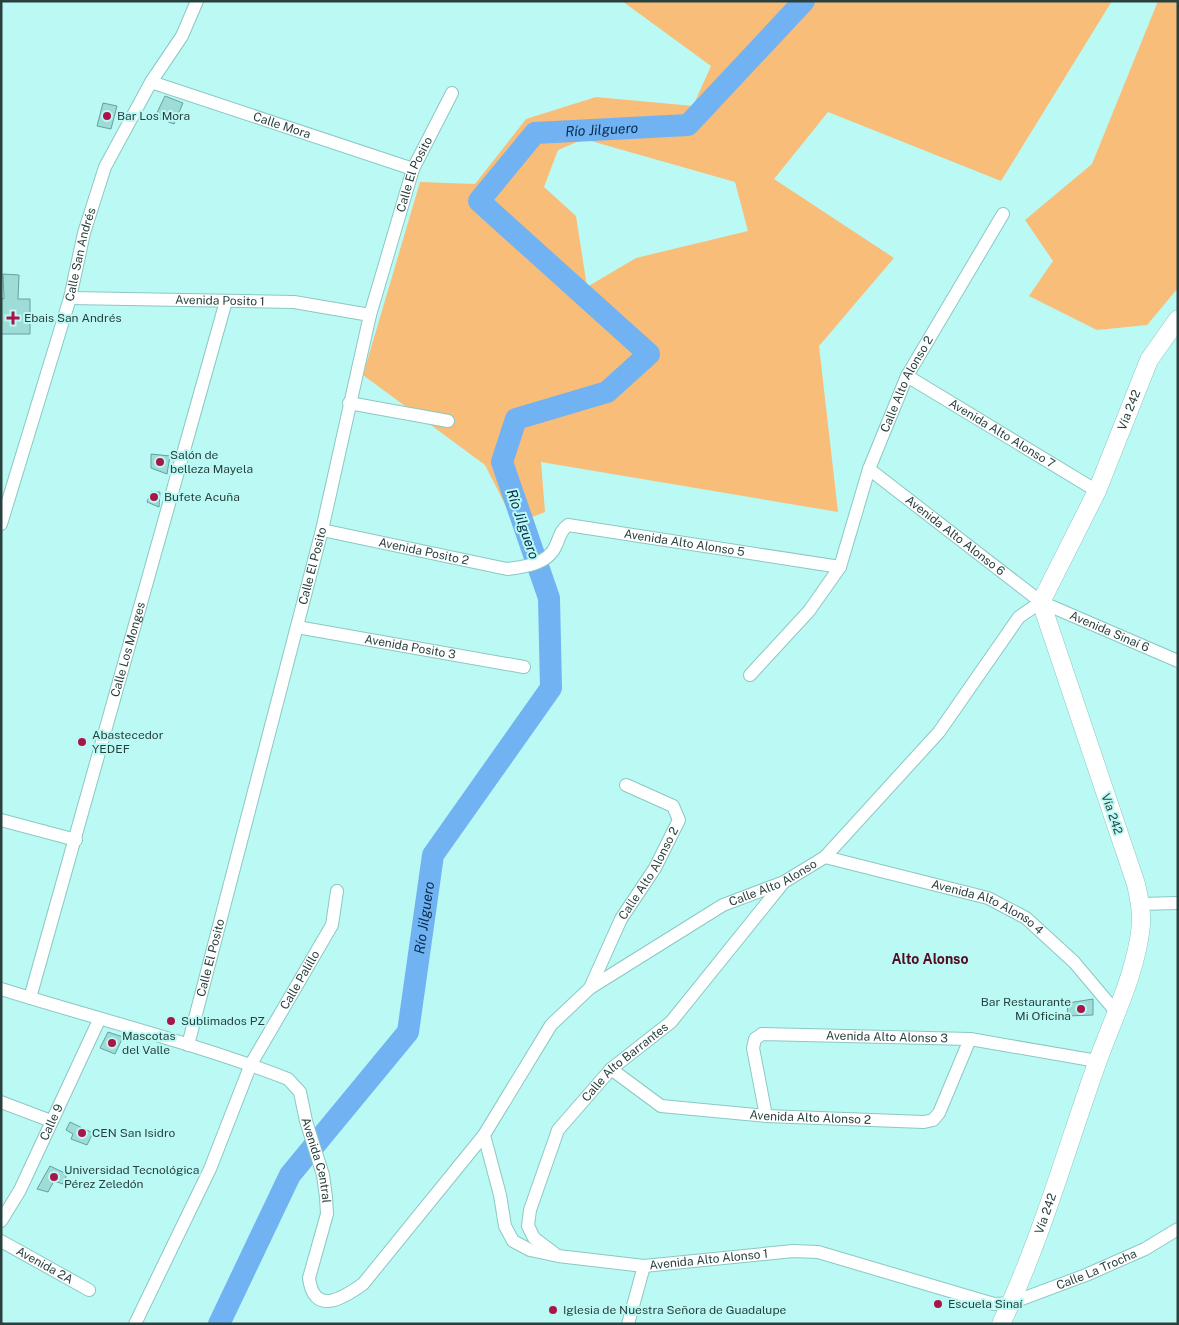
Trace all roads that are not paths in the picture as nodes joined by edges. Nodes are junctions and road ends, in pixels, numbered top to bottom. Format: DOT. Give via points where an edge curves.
graph roads {
  1 [pos="197,1"];
  2 [pos="151,82"];
  3 [pos="452,93"];
  4 [pos="413,169"];
  5 [pos="1003,214"];
  6 [pos="70,298"];
  7 [pos="226,300"];
  8 [pos="370,315"];
  9 [pos="1178,319"];
  10 [pos="907,376"];
  11 [pos="349,403"];
  12 [pos="448,421"];
  13 [pos="869,469"];
  14 [pos="1097,491"];
  15 [pos="1,494"];
  16 [pos="5,507"];
  17 [pos="1,524"];
  18 [pos="322,530"];
  19 [pos="547,558"];
  20 [pos="840,566"];
  21 [pos="1041,602"];
  22 [pos="297,627"];
  23 [pos="1178,661"];
  24 [pos="524,667"];
  25 [pos="750,675"];
  26 [pos="626,785"];
  27 [pos="1,820"];
  28 [pos="76,840"];
  29 [pos="825,857"];
  30 [pos="784,882"];
  31 [pos="337,891"];
  32 [pos="1178,903"];
  33 [pos="1140,904"];
  34 [pos="590,988"];
  35 [pos="1,989"];
  36 [pos="30,998"];
  37 [pos="1117,1013"];
  38 [pos="99,1020"];
  39 [pos="970,1039"];
  40 [pos="188,1044"];
  41 [pos="1098,1062"];
  42 [pos="250,1064"];
  43 [pos="611,1069"];
  44 [pos="1,1102"];
  45 [pos="766,1116"];
  46 [pos="51,1121"];
  47 [pos="484,1135"];
  48 [pos="1,1221"];
  49 [pos="1178,1229"];
  50 [pos="1,1241"];
  51 [pos="558,1256"];
  52 [pos="644,1266"];
  53 [pos="89,1290"];
  54 [pos="1011,1303"];
  55 [pos="135,1324"];
  56 [pos="628,1324"];
  57 [pos="1001,1324"];
  1 -- 2 [label="street, Calle San Andrés" via="182,36"];
  2 -- 4 [label="street, Calle Mora"];
  2 -- 6 [label="street, Calle San Andrés" via="105,167 84,233"];
  3 -- 4 [label="street, Calle El Posito"];
  4 -- 8 [label="street, Calle El Posito"];
  5 -- 10 [label="street, Calle Alto Alonso 2"];
  6 -- 7 [label="street, Avenida Posito 1"];
  6 -- 16 [label="street, Calle San Andrés"];
  7 -- 8 [label="street, Avenida Posito 1" via="294,302"];
  7 -- 28 [label="street, Calle Los Monges"];
  8 -- 11 [label="street, Calle El Posito"];
  9 -- 14 [label="main road, Vía 242" via="1149,360"];
  10 -- 13 [label="street, Calle Alto Alonso 2"];
  10 -- 14 [label="street, Avenida Alto Alonso 7"];
  11 -- 12 [label="street"];
  11 -- 18 [label="street, Calle El Posito"];
  13 -- 20 [label="street, Calle Alto Alonso 2"];
  13 -- 21 [label="street, Avenida Alto Alonso 6"];
  14 -- 21 [label="main road, Vía 242"];
  15 -- 16 [label="street"];
  16 -- 17 [label="street, Calle San Andrés"];
  18 -- 19 [label="street, Avenida Posito 2" via="507,569"];
  18 -- 22 [label="street, Calle El Posito"];
  19 -- 20 [label="street, Avenida Alto Alonso 5" via="568,525"];
  20 -- 25 [label="street, Calle Alto Alonso 2" via="809,611"];
  21 -- 23 [label="street, Avenida Sinaí 6"];
  21 -- 29 [label="street, Calle Alto Alonso" via="1019,617 938,732"];
  21 -- 33 [label="main road, Vía 242"];
  22 -- 24 [label="street, Avenida Posito 3"];
  22 -- 40 [label="street, Calle El Posito"];
  26 -- 34 [label="street, Calle Alto Alonso 2" via="674,806 679,820 655,868 621,919"];
  27 -- 28 [label="street"];
  28 -- 36 [label="street, Calle Los Monges"];
  29 -- 30 [label="street, Calle Alto Alonso"];
  29 -- 37 [label="street, Avenida Alto Alonso 4" via="988,898 1026,918 1074,962"];
  30 -- 34 [label="street, Calle Alto Alonso" via="723,905"];
  30 -- 43 [label="street, Calle Alto Barrantes" via="671,1022"];
  31 -- 42 [label="street, Calle Palillo" via="332,925"];
  32 -- 33 [label="street"];
  33 -- 37 [label="main road, Vía 242" via="1141,925 1134,962"];
  34 -- 47 [label="street, Calle Alto Alonso" via="551,1025"];
  35 -- 36 [label="street, Avenida Central"];
  36 -- 38 [label="street, Avenida Central"];
  37 -- 41 [label="main road, Vía 242"];
  38 -- 40 [label="street, Avenida Central"];
  38 -- 46 [label="street, Calle 9"];
  39 -- 41 [label="street, Avenida Alto Alonso 3"];
  39 -- 45 [label="street, Avenida Alto Alonso 2" via="934,1120"];
  39 -- 45 [label="street, Avenida Alto Alonso 3" via="762,1034 753,1048"];
  40 -- 42 [label="street, Avenida Central"];
  41 -- 54 [label="main road, Vía 242"];
  42 -- 47 [label="street, Avenida Central" via="288,1079 300,1092 323,1175 328,1214 309,1278 314,1297 322,1301 334,1301 363,1284"];
  42 -- 55 [label="street, Calle Palillo" via="210,1169"];
  43 -- 45 [label="street, Avenida Alto Alonso 2" via="661,1106"];
  43 -- 51 [label="street, Calle Alto Barrantes" via="558,1130 530,1210 528,1226 534,1238"];
  44 -- 46 [label="street"];
  46 -- 48 [label="street, Calle 9" via="20,1190"];
  47 -- 51 [label="street, Avenida Alto Alonso 1" via="505,1226 513,1241 530,1250"];
  49 -- 54 [label="street, Calle La Trocha" via="1119,1262"];
  50 -- 53 [label="street, Avenida 2A"];
  51 -- 52 [label="street, Avenida Alto Alonso 1"];
  52 -- 54 [label="street, Avenida Alto Alonso 1" via="818,1252 964,1297 994,1304"];
  52 -- 56 [label="street"];
  54 -- 57 [label="main road, Vía 242"];
}
